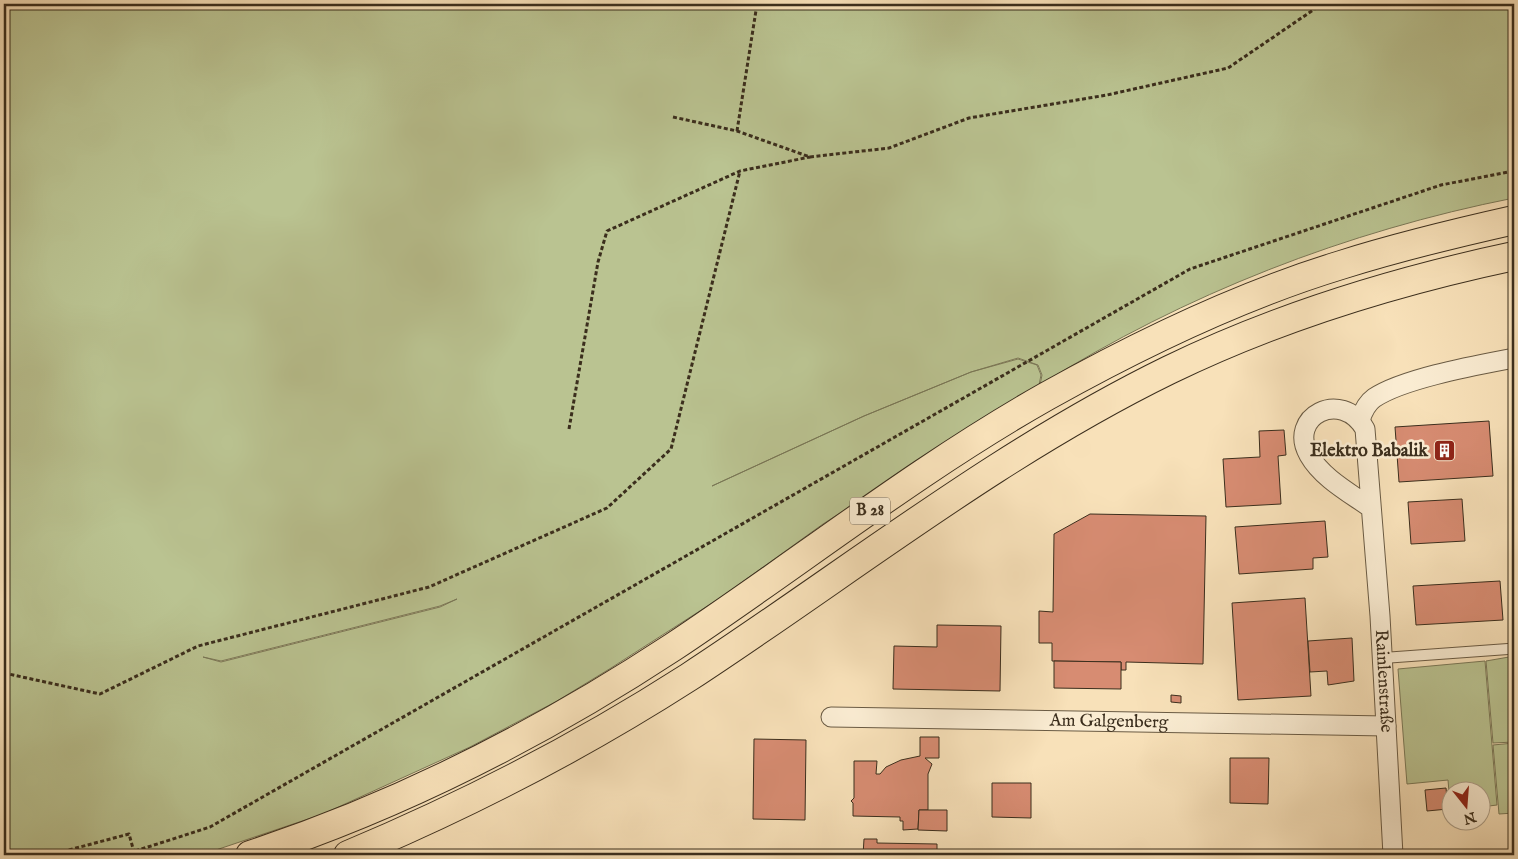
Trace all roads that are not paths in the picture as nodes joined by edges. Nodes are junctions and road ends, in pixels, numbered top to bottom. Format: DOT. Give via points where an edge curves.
graph roads {
  1 [pos="1514,220"];
  2 [pos="1514,256"];
  3 [pos="1514,358"];
  4 [pos="1360,420"];
  5 [pos="1371,508"];
  6 [pos="1508,649"];
  7 [pos="1383,658"];
  8 [pos="832,717"];
  9 [pos="1386,726"];
  10 [pos="250,855"];
  11 [pos="348,855"];
  12 [pos="1393,855"];
  1 -- 10 [label="highway, B 28" via="1398,248 1295,281 1225,308 1102,366 1045,397 936,465 672,647 564,714 391,800"];
  2 -- 11 [label="highway, B 28" via="1357,296 1287,320 1170,370 1007,461 727,651 610,726 490,792"];
  3 -- 4 [label="street" via="1393,389 1373,398"];
  4 -- 5 [label="street, Rainlenstraße" via="1365,429"];
  4 -- 5 [label="street" via="1347,410 1334,408 1322,411 1305,428 1304,441 1317,467"];
  5 -- 7 [label="street, Rainlenstraße"];
  6 -- 7 [label="lane"];
  7 -- 9 [label="street, Rainlenstraße"];
  8 -- 9 [label="street, Am Galgenberg"];
  9 -- 12 [label="street, Rainlenstraße"];
}
